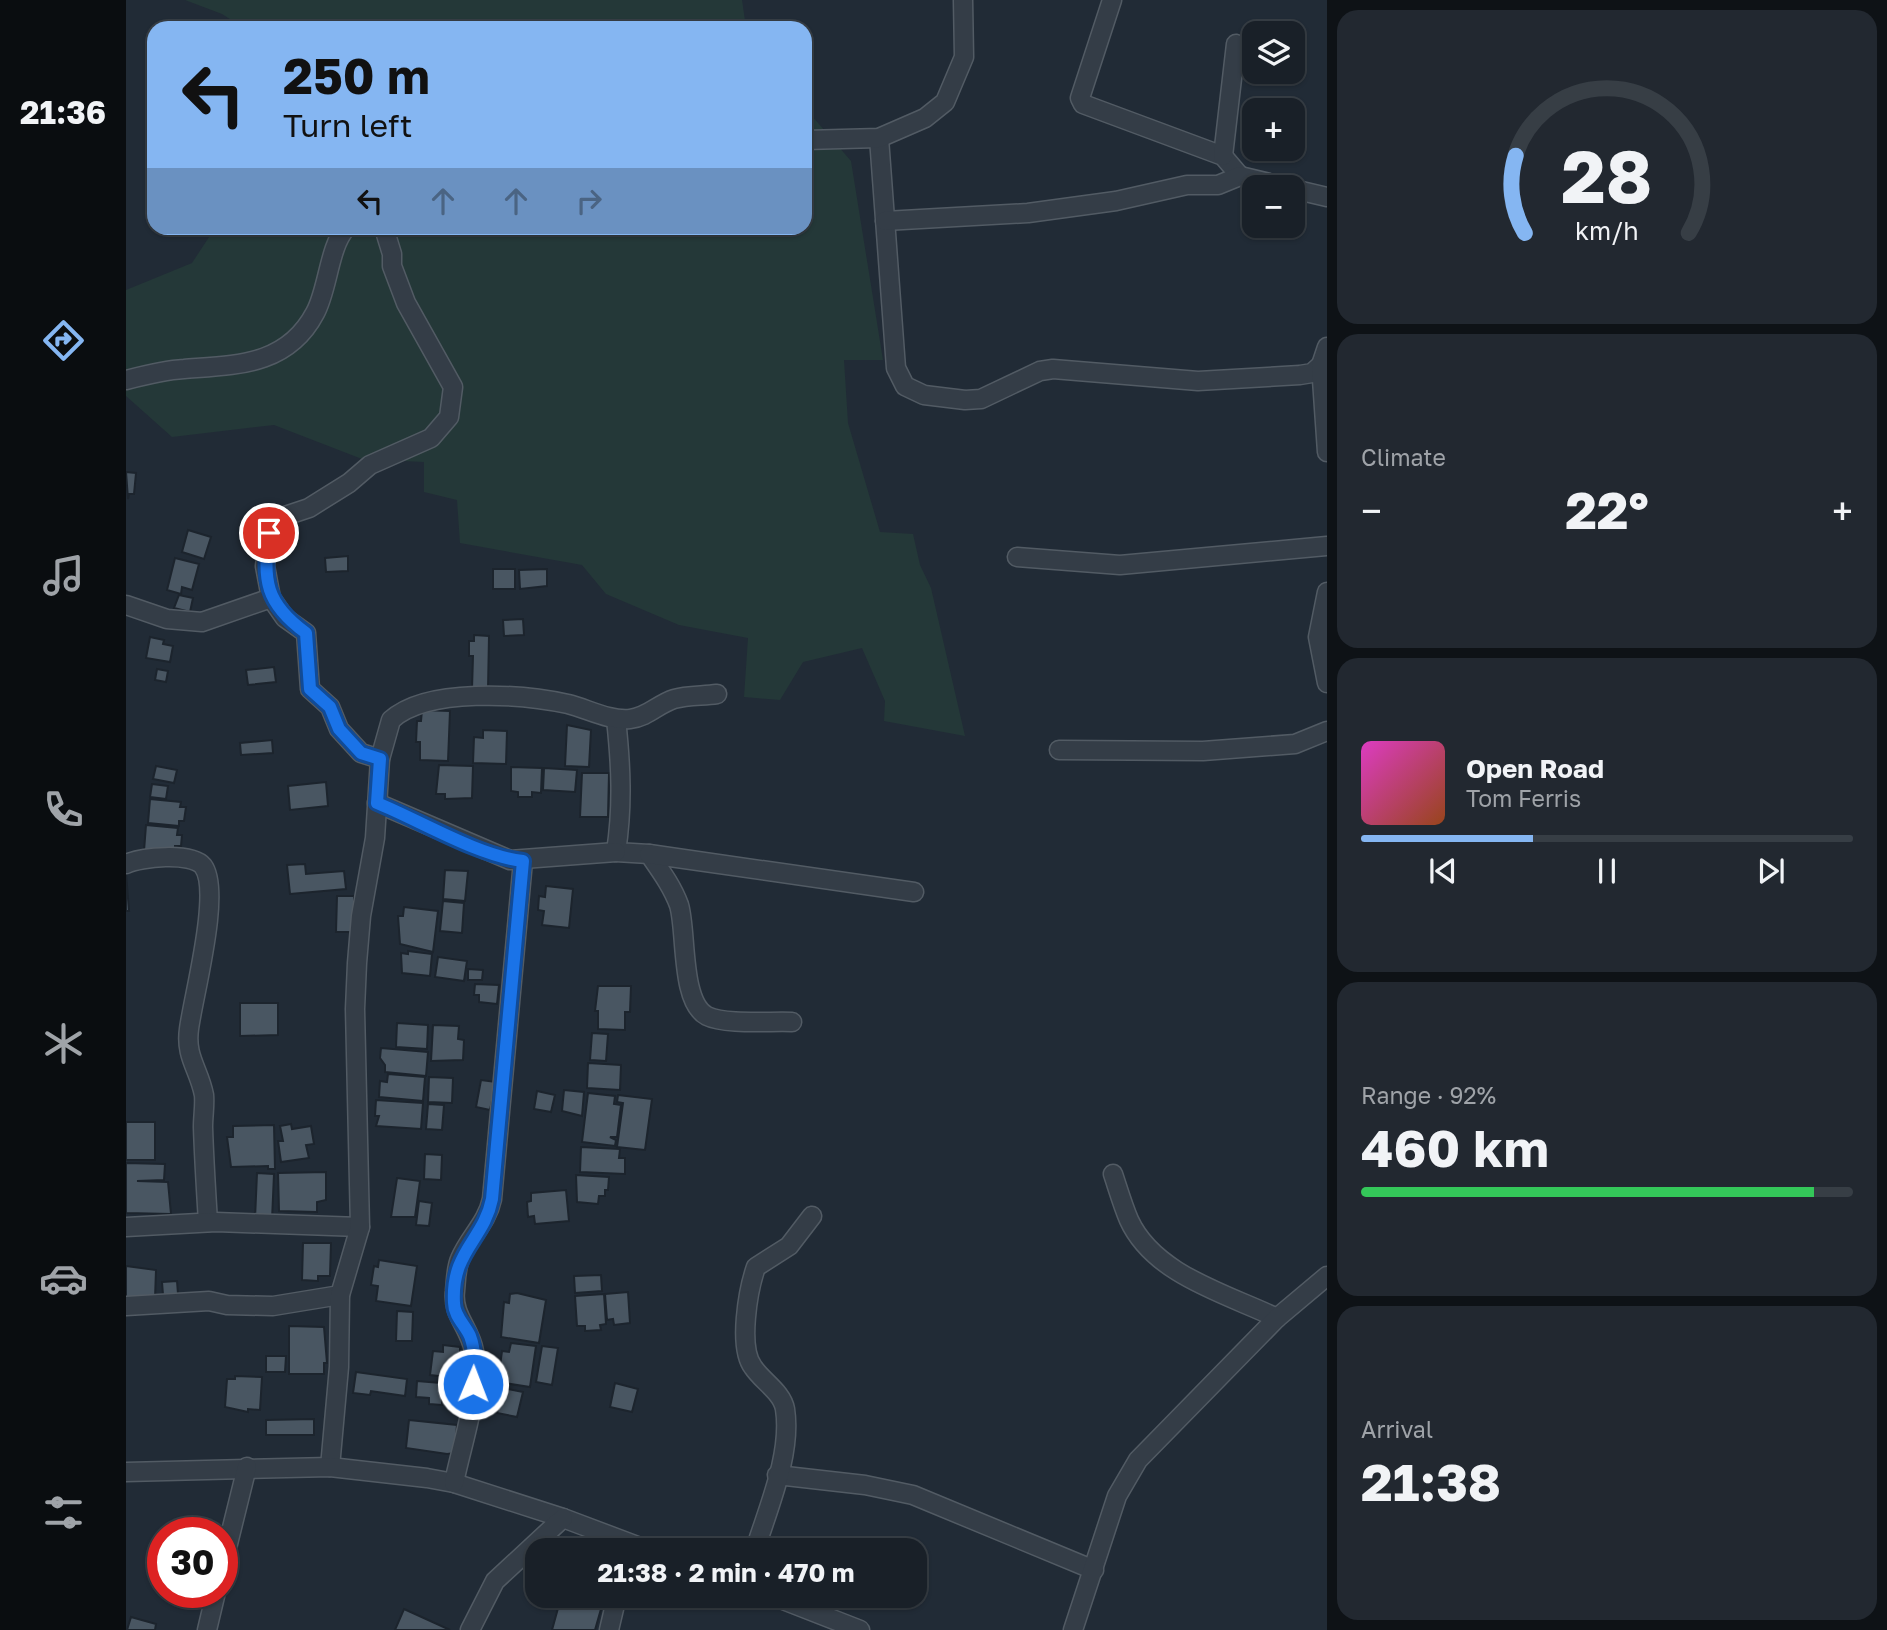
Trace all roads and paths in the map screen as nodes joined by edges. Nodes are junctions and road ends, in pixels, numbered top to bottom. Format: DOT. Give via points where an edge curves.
graph roads {
  1 [pos="963,0"];
  2 [pos="1112,0"];
  3 [pos="1236,44"];
  4 [pos="879,138"];
  5 [pos="812,140"];
  6 [pos="1223,156"];
  7 [pos="1240,176"];
  8 [pos="1305,192"];
  9 [pos="1327,198"];
  10 [pos="885,221"];
  11 [pos="343,235"];
  12 [pos="386,235"];
  13 [pos="1327,347"];
  14 [pos="1321,365"];
  15 [pos="126,380"];
  16 [pos="1327,452"];
  17 [pos="1327,546"];
  18 [pos="1017,557"];
  19 [pos="1327,592"];
  20 [pos="271,598"];
  21 [pos="126,605"];
  22 [pos="1327,683"];
  23 [pos="717,694"];
  24 [pos="616,719"];
  25 [pos="1327,731"];
  26 [pos="1059,750"];
  27 [pos="380,759"];
  28 [pos="377,803"];
  29 [pos="616,852"];
  30 [pos="649,854"];
  31 [pos="523,861"];
  32 [pos="126,864"];
  33 [pos="914,892"];
  34 [pos="792,1022"];
  35 [pos="1113,1174"];
  36 [pos="812,1216"];
  37 [pos="208,1222"];
  38 [pos="126,1227"];
  39 [pos="360,1227"];
  40 [pos="1324,1282"];
  41 [pos="340,1295"];
  42 [pos="126,1306"];
  43 [pos="1277,1318"];
  44 [pos="247,1467"];
  45 [pos="330,1467"];
  46 [pos="126,1472"];
  47 [pos="777,1475"];
  48 [pos="454,1483"];
  49 [pos="235,1517"];
  50 [pos="563,1518"];
  51 [pos="612,1538"];
  52 [pos="759,1538"];
  53 [pos="1094,1570"];
  54 [pos="212,1608"];
  55 [pos="614,1608"];
  56 [pos="804,1608"];
  57 [pos="207,1630"];
  58 [pos="470,1630"];
  59 [pos="609,1630"];
  60 [pos="860,1630"];
  61 [pos="1073,1630"];
  1 -- 4 [label="street" via="964,57 946,102 925,118"];
  2 -- 6 [label="street" via="1080,98 1083,104"];
  3 -- 6 [label="street"];
  4 -- 5 [label="street"];
  4 -- 10 [label="street"];
  6 -- 7 [label="street"];
  7 -- 10 [label="street" via="1218,185 1187,185 1028,213"];
  8 -- 9 [label="street"];
  10 -- 14 [label="street" via="896,368 905,386 923,395 981,400 1053,369 1198,381 1300,375"];
  11 -- 15 [label="street" via="315,314 289,345 266,359"];
  12 -- 20 [label="street" via="406,303 453,387 449,417 431,438 370,465 309,509 282,517 269,533 265,566"];
  13 -- 14 [label="street"];
  14 -- 16 [label="street"];
  17 -- 18 [label="street" via="1120,565"];
  19 -- 22 [label="street" via="1318,638"];
  20 -- 21 [label="street" via="202,622 167,619"];
  20 -- 27 [label="street" via="285,618 306,633 310,689 330,707 339,729 361,753"];
  23 -- 24 [label="street" via="675,699 649,715"];
  24 -- 27 [label="street" via="536,698 455,698 415,704 391,720"];
  24 -- 29 [label="street" via="622,773"];
  25 -- 26 [label="street" via="1295,744 1203,751"];
  27 -- 28 [label="street"];
  28 -- 31 [label="street" via="510,860"];
  28 -- 39 [label="street" via="356,986"];
  29 -- 30 [label="street"];
  29 -- 31 [label="street" via="548,855"];
  30 -- 33 [label="street"];
  30 -- 34 [label="street" via="679,906 697,1008 708,1017"];
  31 -- 48 [label="street" via="492,1199 487,1216 458,1261 456,1313 470,1336 474,1372"];
  32 -- 37 [label="street" via="149,856 196,862 206,875 207,927 188,1054 204,1095"];
  35 -- 43 [label="street" via="1130,1221 1154,1254 1202,1284"];
  36 -- 47 [label="street" via="789,1246 756,1267 747,1297 751,1365 784,1405 784,1446"];
  37 -- 38 [label="street"];
  37 -- 39 [label="street"];
  39 -- 41 [label="street"];
  40 -- 43 [label="street"];
  41 -- 42 [label="street" via="273,1306 209,1301"];
  41 -- 45 [label="street"];
  43 -- 53 [label="street" via="1138,1460 1117,1496"];
  44 -- 45 [label="street"];
  44 -- 46 [label="street"];
  44 -- 49 [label="street"];
  45 -- 48 [label="street"];
  47 -- 52 [label="street"];
  47 -- 53 [label="street" via="913,1495"];
  48 -- 50 [label="street"];
  50 -- 51 [label="street"];
  50 -- 58 [label="street" via="495,1581"];
  53 -- 61 [label="street"];
  54 -- 57 [label="street"];
  55 -- 59 [label="street"];
  56 -- 60 [label="street"];
}
